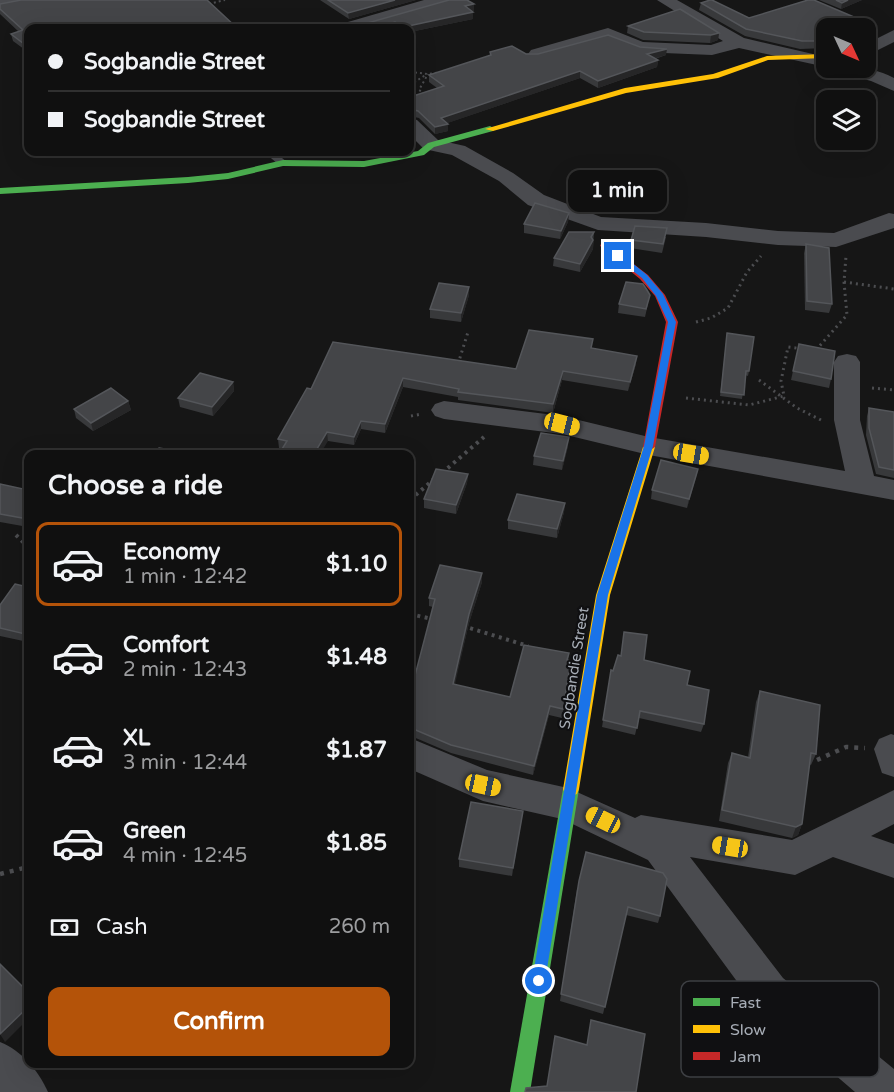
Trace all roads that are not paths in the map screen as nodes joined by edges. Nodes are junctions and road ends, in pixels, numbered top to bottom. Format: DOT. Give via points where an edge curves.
graph roads {
  1 [pos="18,0"];
  2 [pos="442,0"];
  3 [pos="665,0"];
  4 [pos="0,4"];
  5 [pos="361,24"];
  6 [pos="894,35"];
  7 [pos="738,42"];
  8 [pos="876,45"];
  9 [pos="537,54"];
  10 [pos="802,55"];
  11 [pos="816,56"];
  12 [pos="816,59"];
  13 [pos="876,76"];
  14 [pos="894,85"];
  15 [pos="414,128"];
  16 [pos="431,145"];
  17 [pos="414,154"];
  18 [pos="274,156"];
  19 [pos="405,156"];
  20 [pos="283,163"];
  21 [pos="0,191"];
  22 [pos="894,220"];
  23 [pos="604,245"];
  24 [pos="847,362"];
  25 [pos="444,410"];
  26 [pos="649,446"];
  27 [pos="862,485"];
  28 [pos="894,490"];
  29 [pos="414,755"];
  30 [pos="568,804"];
  31 [pos="894,806"];
  32 [pos="620,828"];
  33 [pos="830,839"];
  34 [pos="894,861"];
  35 [pos="761,981"];
  36 [pos="0,1063"];
  37 [pos="870,1077"];
  38 [pos="26,1092"];
  39 [pos="520,1092"];
  40 [pos="888,1092"];
  1 -- 4 [label="street"];
  2 -- 5 [label="street"];
  3 -- 7 [label="street"];
  6 -- 8 [label="street"];
  7 -- 9 [label="street" via="712,50 640,47 608,33"];
  7 -- 10 [label="street"];
  10 -- 11 [label="street"];
  10 -- 12 [label="street"];
  10 -- 16 [label="street" via="767,58 715,76 625,91"];
  13 -- 14 [label="street"];
  15 -- 16 [label="street"];
  16 -- 17 [label="street"];
  16 -- 22 [label="street" via="458,150 506,177 536,200 597,224 836,240"];
  18 -- 20 [label="lane"];
  19 -- 20 [label="street" via="364,164"];
  20 -- 21 [label="street" via="228,176 188,180"];
  23 -- 26 [label="street, Sogbandie Street" via="660,295 672,322"];
  24 -- 27 [label="street" via="847,420"];
  25 -- 26 [label="street" via="562,424"];
  26 -- 27 [label="street"];
  26 -- 30 [label="street, Sogbandie Street" via="603,595"];
  27 -- 28 [label="street"];
  29 -- 30 [label="street" via="483,785"];
  30 -- 32 [label="street"];
  30 -- 39 [label="street, Sogbandie Street"];
  31 -- 33 [label="street"];
  32 -- 33 [label="street" via="795,858"];
  32 -- 35 [label="street" via="661,848"];
  33 -- 34 [label="street"];
  36 -- 38 [label="street"];
  37 -- 40 [label="street"];
}
